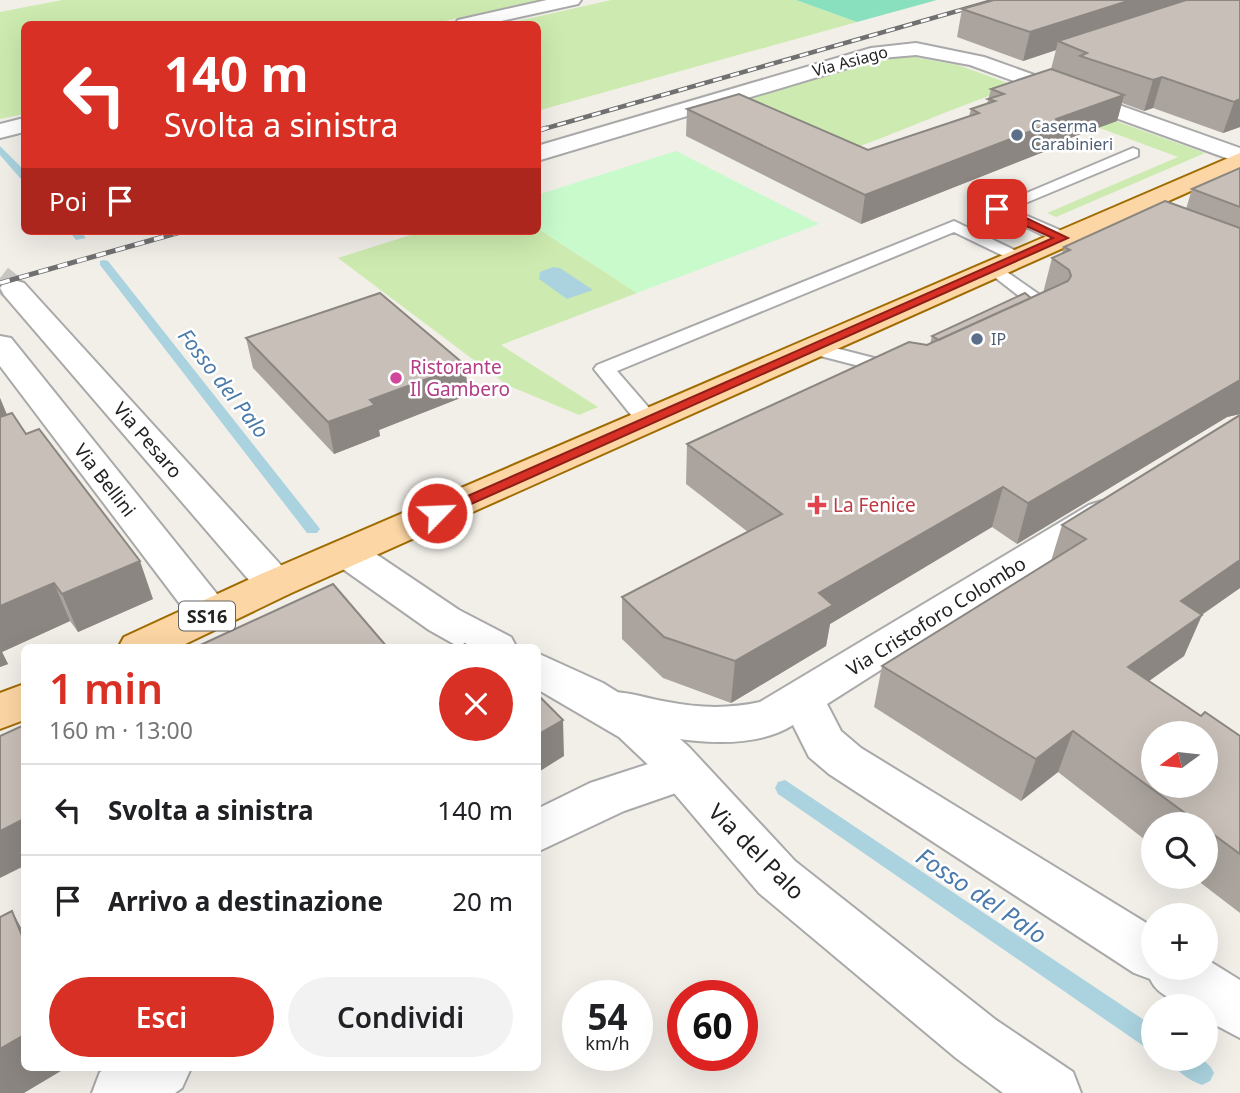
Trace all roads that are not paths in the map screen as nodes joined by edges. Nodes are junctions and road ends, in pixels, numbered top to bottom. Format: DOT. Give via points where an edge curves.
graph roads {
  1 [pos="572,0"];
  2 [pos="478,21"];
  3 [pos="1039,64"];
  4 [pos="1013,73"];
  5 [pos="21,126"];
  6 [pos="0,131"];
  7 [pos="541,153"];
  8 [pos="1133,153"];
  9 [pos="1240,158"];
  10 [pos="1124,211"];
  11 [pos="1153,223"];
  12 [pos="1063,238"];
  13 [pos="1007,262"];
  14 [pos="13,292"];
  15 [pos="1026,322"];
  16 [pos="0,345"];
  17 [pos="812,348"];
  18 [pos="918,375"];
  19 [pos="648,421"];
  20 [pos="61,423"];
  21 [pos="24,437"];
  22 [pos="1135,492"];
  23 [pos="348,553"];
  24 [pos="275,584"];
  25 [pos="210,614"];
  26 [pos="147,644"];
  27 [pos="489,644"];
  28 [pos="541,671"];
  29 [pos="802,699"];
  30 [pos="21,702"];
  31 [pos="609,707"];
  32 [pos="0,712"];
  33 [pos="682,772"];
  34 [pos="541,830"];
  35 [pos="1141,948"];
  36 [pos="1191,980"];
  37 [pos="1240,1011"];
  38 [pos="976,1038"];
  39 [pos="157,1071"];
  40 [pos="121,1093"];
  41 [pos="1016,1093"];
  42 [pos="1052,1093"];
  1 -- 2 [label="street"];
  3 -- 4 [label="street"];
  4 -- 7 [label="street, Via Asiago" via="941,52 892,49"];
  4 -- 9 [label="street, Via Asiago"];
  5 -- 6 [label="street"];
  8 -- 12 [label="lane" via="997,209"];
  9 -- 10 [label="main road, SS16"];
  10 -- 11 [label="street"];
  10 -- 12 [label="main road, SS16"];
  12 -- 13 [label="main road, SS16"];
  13 -- 15 [label="lane" via="1050,311"];
  13 -- 17 [label="main road, SS16"];
  13 -- 19 [label="lane" via="954,226 604,369"];
  14 -- 24 [label="street, Via Pesaro"];
  16 -- 20 [label="street, Via Bellini"];
  17 -- 18 [label="lane"];
  17 -- 19 [label="main road, SS16"];
  19 -- 23 [label="main road, SS16"];
  20 -- 21 [label="street"];
  20 -- 25 [label="street, Via Bellini"];
  22 -- 29 [label="street, Via Cristoforo Colombo"];
  23 -- 24 [label="main road, SS16"];
  23 -- 27 [label="street" via="444,620"];
  24 -- 25 [label="main road, SS16"];
  25 -- 26 [label="main road, SS16"];
  28 -- 31 [label="street, Via del Palo"];
  29 -- 31 [label="street, Via Cristoforo Colombo" via="772,716 742,725 696,725"];
  29 -- 35 [label="street" via="825,744 845,761"];
  30 -- 32 [label="main road"];
  31 -- 33 [label="street, Via del Palo" via="649,737"];
  33 -- 34 [label="street" via="607,797"];
  33 -- 38 [label="street, Via del Palo" via="777,877"];
  36 -- 37 [label="street"];
  38 -- 41 [label="street, Via del Palo"];
  38 -- 42 [label="street, Via del Palo"];
  39 -- 40 [label="street"];
}
